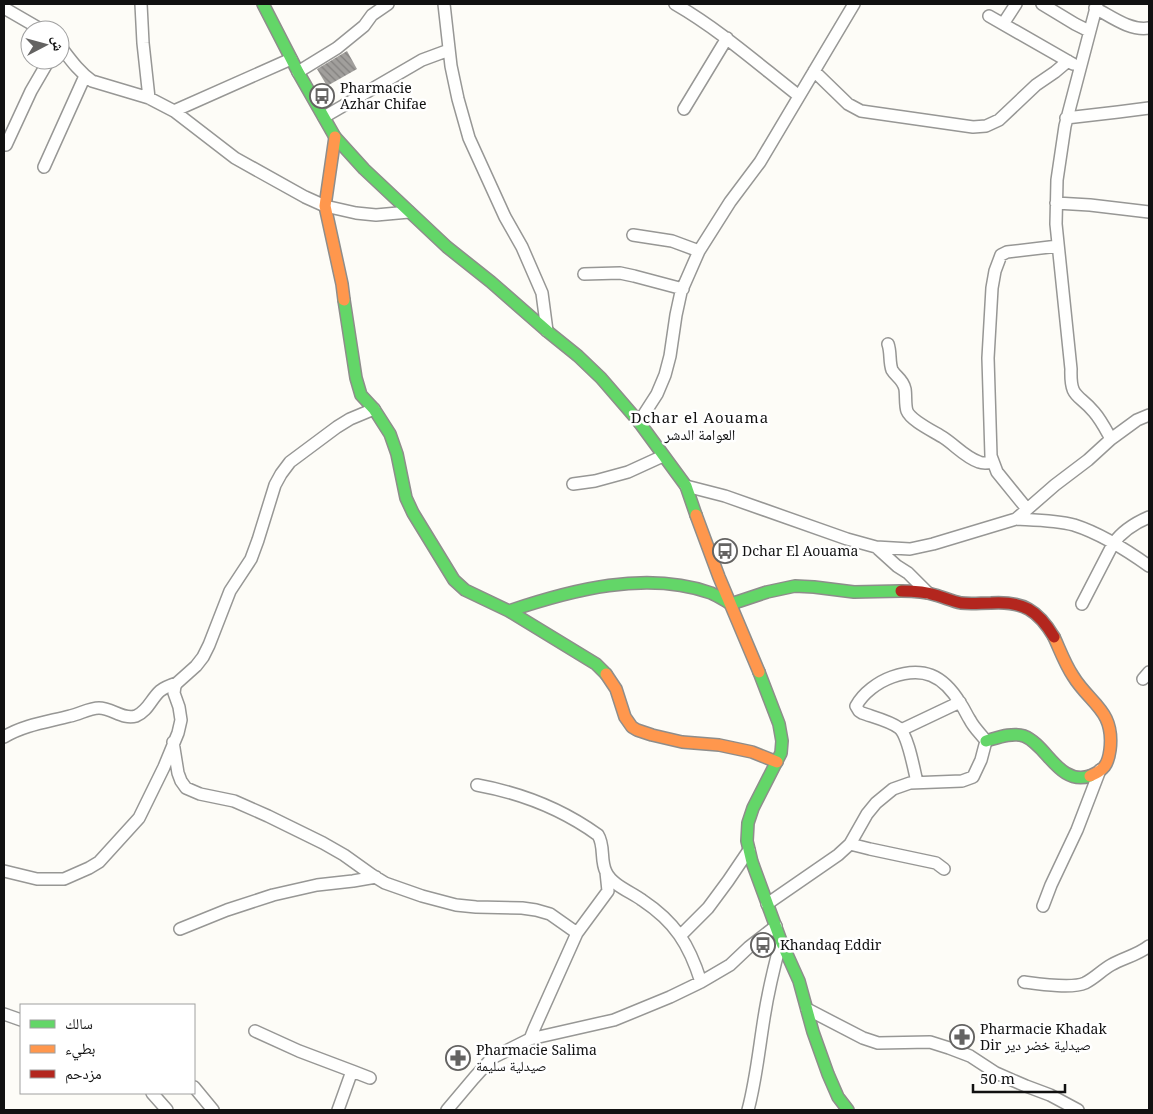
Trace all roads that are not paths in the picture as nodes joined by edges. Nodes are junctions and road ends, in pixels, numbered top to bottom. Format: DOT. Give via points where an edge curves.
graph roads {
  1 [pos="141,4"];
  2 [pos="263,4"];
  3 [pos="388,4"];
  4 [pos="444,4"];
  5 [pos="675,4"];
  6 [pos="854,4"];
  7 [pos="1016,4"];
  8 [pos="1042,4"];
  9 [pos="1096,6"];
  10 [pos="4,8"];
  11 [pos="989,16"];
  12 [pos="26,20"];
  13 [pos="1003,24"];
  14 [pos="1149,28"];
  15 [pos="1089,31"];
  16 [pos="727,38"];
  17 [pos="449,50"];
  18 [pos="70,59"];
  19 [pos="291,59"];
  20 [pos="1068,61"];
  21 [pos="1079,67"];
  22 [pos="44,70"];
  23 [pos="814,71"];
  24 [pos="298,72"];
  25 [pos="85,76"];
  26 [pos="799,96"];
  27 [pos="149,98"];
  28 [pos="1149,108"];
  29 [pos="684,109"];
  30 [pos="174,111"];
  31 [pos="324,117"];
  32 [pos="1066,118"];
  33 [pos="335,138"];
  34 [pos="4,143"];
  35 [pos="44,167"];
  36 [pos="1056,203"];
  37 [pos="325,206"];
  38 [pos="409,212"];
  39 [pos="1149,212"];
  40 [pos="633,234"];
  41 [pos="1058,246"];
  42 [pos="699,251"];
  43 [pos="584,274"];
  44 [pos="683,289"];
  45 [pos="547,331"];
  46 [pos="888,344"];
  47 [pos="374,409"];
  48 [pos="1149,415"];
  49 [pos="639,422"];
  50 [pos="1111,439"];
  51 [pos="663,456"];
  52 [pos="994,462"];
  53 [pos="573,484"];
  54 [pos="686,486"];
  55 [pos="1027,509"];
  56 [pos="1149,517"];
  57 [pos="1016,519"];
  58 [pos="1114,544"];
  59 [pos="876,547"];
  60 [pos="1149,566"];
  61 [pos="928,593"];
  62 [pos="731,604"];
  63 [pos="1082,604"];
  64 [pos="509,611"];
  65 [pos="177,682"];
  66 [pos="960,702"];
  67 [pos="901,730"];
  68 [pos="4,737"];
  69 [pos="986,741"];
  70 [pos="173,742"];
  71 [pos="777,762"];
  72 [pos="1100,770"];
  73 [pos="918,782"];
  74 [pos="477,785"];
  75 [pos="850,844"];
  76 [pos="749,850"];
  77 [pos="944,869"];
  78 [pos="4,871"];
  79 [pos="606,872"];
  80 [pos="376,877"];
  81 [pos="767,904"];
  82 [pos="1043,906"];
  83 [pos="776,926"];
  84 [pos="180,929"];
  85 [pos="577,933"];
  86 [pos="680,936"];
  87 [pos="781,941"];
  88 [pos="1149,946"];
  89 [pos="700,982"];
  90 [pos="1024,982"];
  91 [pos="806,1010"];
  92 [pos="4,1014"];
  93 [pos="20,1020"];
  94 [pos="256,1031"];
  95 [pos="530,1040"];
  96 [pos="352,1071"];
  97 [pos="370,1078"];
  98 [pos="195,1088"];
  99 [pos="153,1094"];
  100 [pos="167,1110"];
  101 [pos="214,1110"];
  102 [pos="338,1110"];
  103 [pos="447,1110"];
  104 [pos="748,1110"];
  105 [pos="848,1110"];
  106 [pos="1078,1110"];
  1 -- 27 [label="street"];
  2 -- 19 [label="street"];
  3 -- 24 [label="street" via="337,48"];
  4 -- 17 [label="street"];
  5 -- 16 [label="street"];
  6 -- 23 [label="street"];
  7 -- 13 [label="street"];
  8 -- 15 [label="street"];
  9 -- 14 [label="street" via="1130,26"];
  9 -- 15 [label="street"];
  10 -- 12 [label="street"];
  11 -- 13 [label="street"];
  13 -- 20 [label="street"];
  15 -- 21 [label="street"];
  16 -- 26 [label="street"];
  16 -- 29 [label="street"];
  17 -- 31 [label="street" via="422,60"];
  17 -- 45 [label="street" via="458,100 470,138 542,293"];
  18 -- 25 [label="street"];
  19 -- 24 [label="street"];
  19 -- 30 [label="street"];
  20 -- 21 [label="street"];
  20 -- 23 [label="street" via="999,120 973,127 861,110 848,104"];
  21 -- 32 [label="street"];
  22 -- 34 [label="street"];
  23 -- 26 [label="street"];
  24 -- 31 [label="street"];
  25 -- 27 [label="street"];
  25 -- 35 [label="street"];
  26 -- 42 [label="street" via="760,162"];
  27 -- 30 [label="street"];
  28 -- 32 [label="street"];
  30 -- 37 [label="street" via="235,158"];
  31 -- 33 [label="street"];
  32 -- 36 [label="street"];
  33 -- 37 [label="street"];
  33 -- 38 [label="street"];
  36 -- 39 [label="street"];
  36 -- 41 [label="street"];
  37 -- 38 [label="street" via="376,215"];
  37 -- 47 [label="street" via="342,284 356,378 361,395"];
  38 -- 45 [label="street"];
  40 -- 42 [label="street" via="672,241"];
  41 -- 50 [label="street" via="1071,387 1098,415"];
  41 -- 52 [label="street" via="1007,252 1001,256 995,271 988,358 990,443"];
  42 -- 44 [label="street"];
  43 -- 44 [label="street" via="634,276"];
  44 -- 49 [label="street" via="665,376"];
  45 -- 49 [label="street" via="601,378"];
  46 -- 52 [label="street" via="890,362 905,388 906,410 911,417 968,457 980,463"];
  47 -- 64 [label="street" via="390,434 406,498 413,513 454,580 465,590"];
  47 -- 65 [label="street" via="337,427 290,462 281,474 251,559 230,592 209,645 196,666"];
  48 -- 50 [label="street"];
  49 -- 51 [label="street"];
  50 -- 55 [label="street"];
  51 -- 53 [label="street" via="628,472"];
  51 -- 54 [label="street"];
  52 -- 55 [label="street" via="997,472"];
  54 -- 59 [label="street" via="726,496"];
  54 -- 62 [label="street"];
  55 -- 57 [label="street"];
  56 -- 58 [label="street" via="1118,536"];
  57 -- 58 [label="street" via="1074,525"];
  57 -- 59 [label="street" via="910,549"];
  58 -- 60 [label="street"];
  58 -- 63 [label="street"];
  59 -- 61 [label="street"];
  61 -- 62 [label="street" via="909,590 845,592 804,586 770,591"];
  61 -- 72 [label="street" via="962,603 1012,603 1027,607 1041,619 1075,679 1100,708 1110,726 1109,757"];
  62 -- 64 [label="street" via="709,592 688,587 628,583 591,588"];
  62 -- 71 [label="street" via="779,724 782,741"];
  64 -- 71 [label="street" via="596,664 608,676 625,717 637,730 674,740 752,752"];
  65 -- 68 [label="street" via="160,690 136,716 96,708 41,722"];
  65 -- 70 [label="street" via="174,693 181,720"];
  66 -- 67 [label="street"];
  66 -- 67 [label="street" via="942,681 932,675 910,672 886,679 864,696 856,709"];
  66 -- 69 [label="street" via="970,722"];
  67 -- 73 [label="street"];
  69 -- 72 [label="street" via="1024,736 1076,778"];
  69 -- 73 [label="street" via="973,777 962,781"];
  70 -- 78 [label="street" via="139,818 99,862 64,879 37,879"];
  70 -- 80 [label="street" via="178,773 186,788 234,801 268,816 323,842"];
  71 -- 76 [label="street" via="748,823"];
  72 -- 82 [label="street"];
  73 -- 75 [label="street" via="887,793 867,814"];
  74 -- 79 [label="street" via="561,812 590,829 601,840"];
  75 -- 77 [label="street" via="936,863"];
  75 -- 81 [label="street"];
  76 -- 81 [label="street"];
  76 -- 86 [label="street" via="708,908"];
  79 -- 85 [label="street" via="608,892"];
  79 -- 86 [label="street" via="613,881 655,909"];
  80 -- 84 [label="street" via="273,895"];
  80 -- 85 [label="street" via="401,889 456,905 536,910 550,914"];
  81 -- 83 [label="street"];
  83 -- 87 [label="street"];
  83 -- 89 [label="street" via="730,965"];
  85 -- 95 [label="street"];
  86 -- 89 [label="street" via="692,957"];
  87 -- 91 [label="street" via="799,981"];
  87 -- 104 [label="street"];
  88 -- 90 [label="street" via="1112,964 1082,984"];
  89 -- 95 [label="street" via="614,1020"];
  91 -- 105 [label="street" via="828,1074"];
  91 -- 106 [label="street" via="878,1043 930,1042 963,1053 996,1073"];
  92 -- 93 [label="street"];
  94 -- 96 [label="street"];
  95 -- 103 [label="street" via="492,1058"];
  96 -- 97 [label="street"];
  96 -- 102 [label="street"];
  98 -- 101 [label="street"];
  99 -- 100 [label="street"];
}
